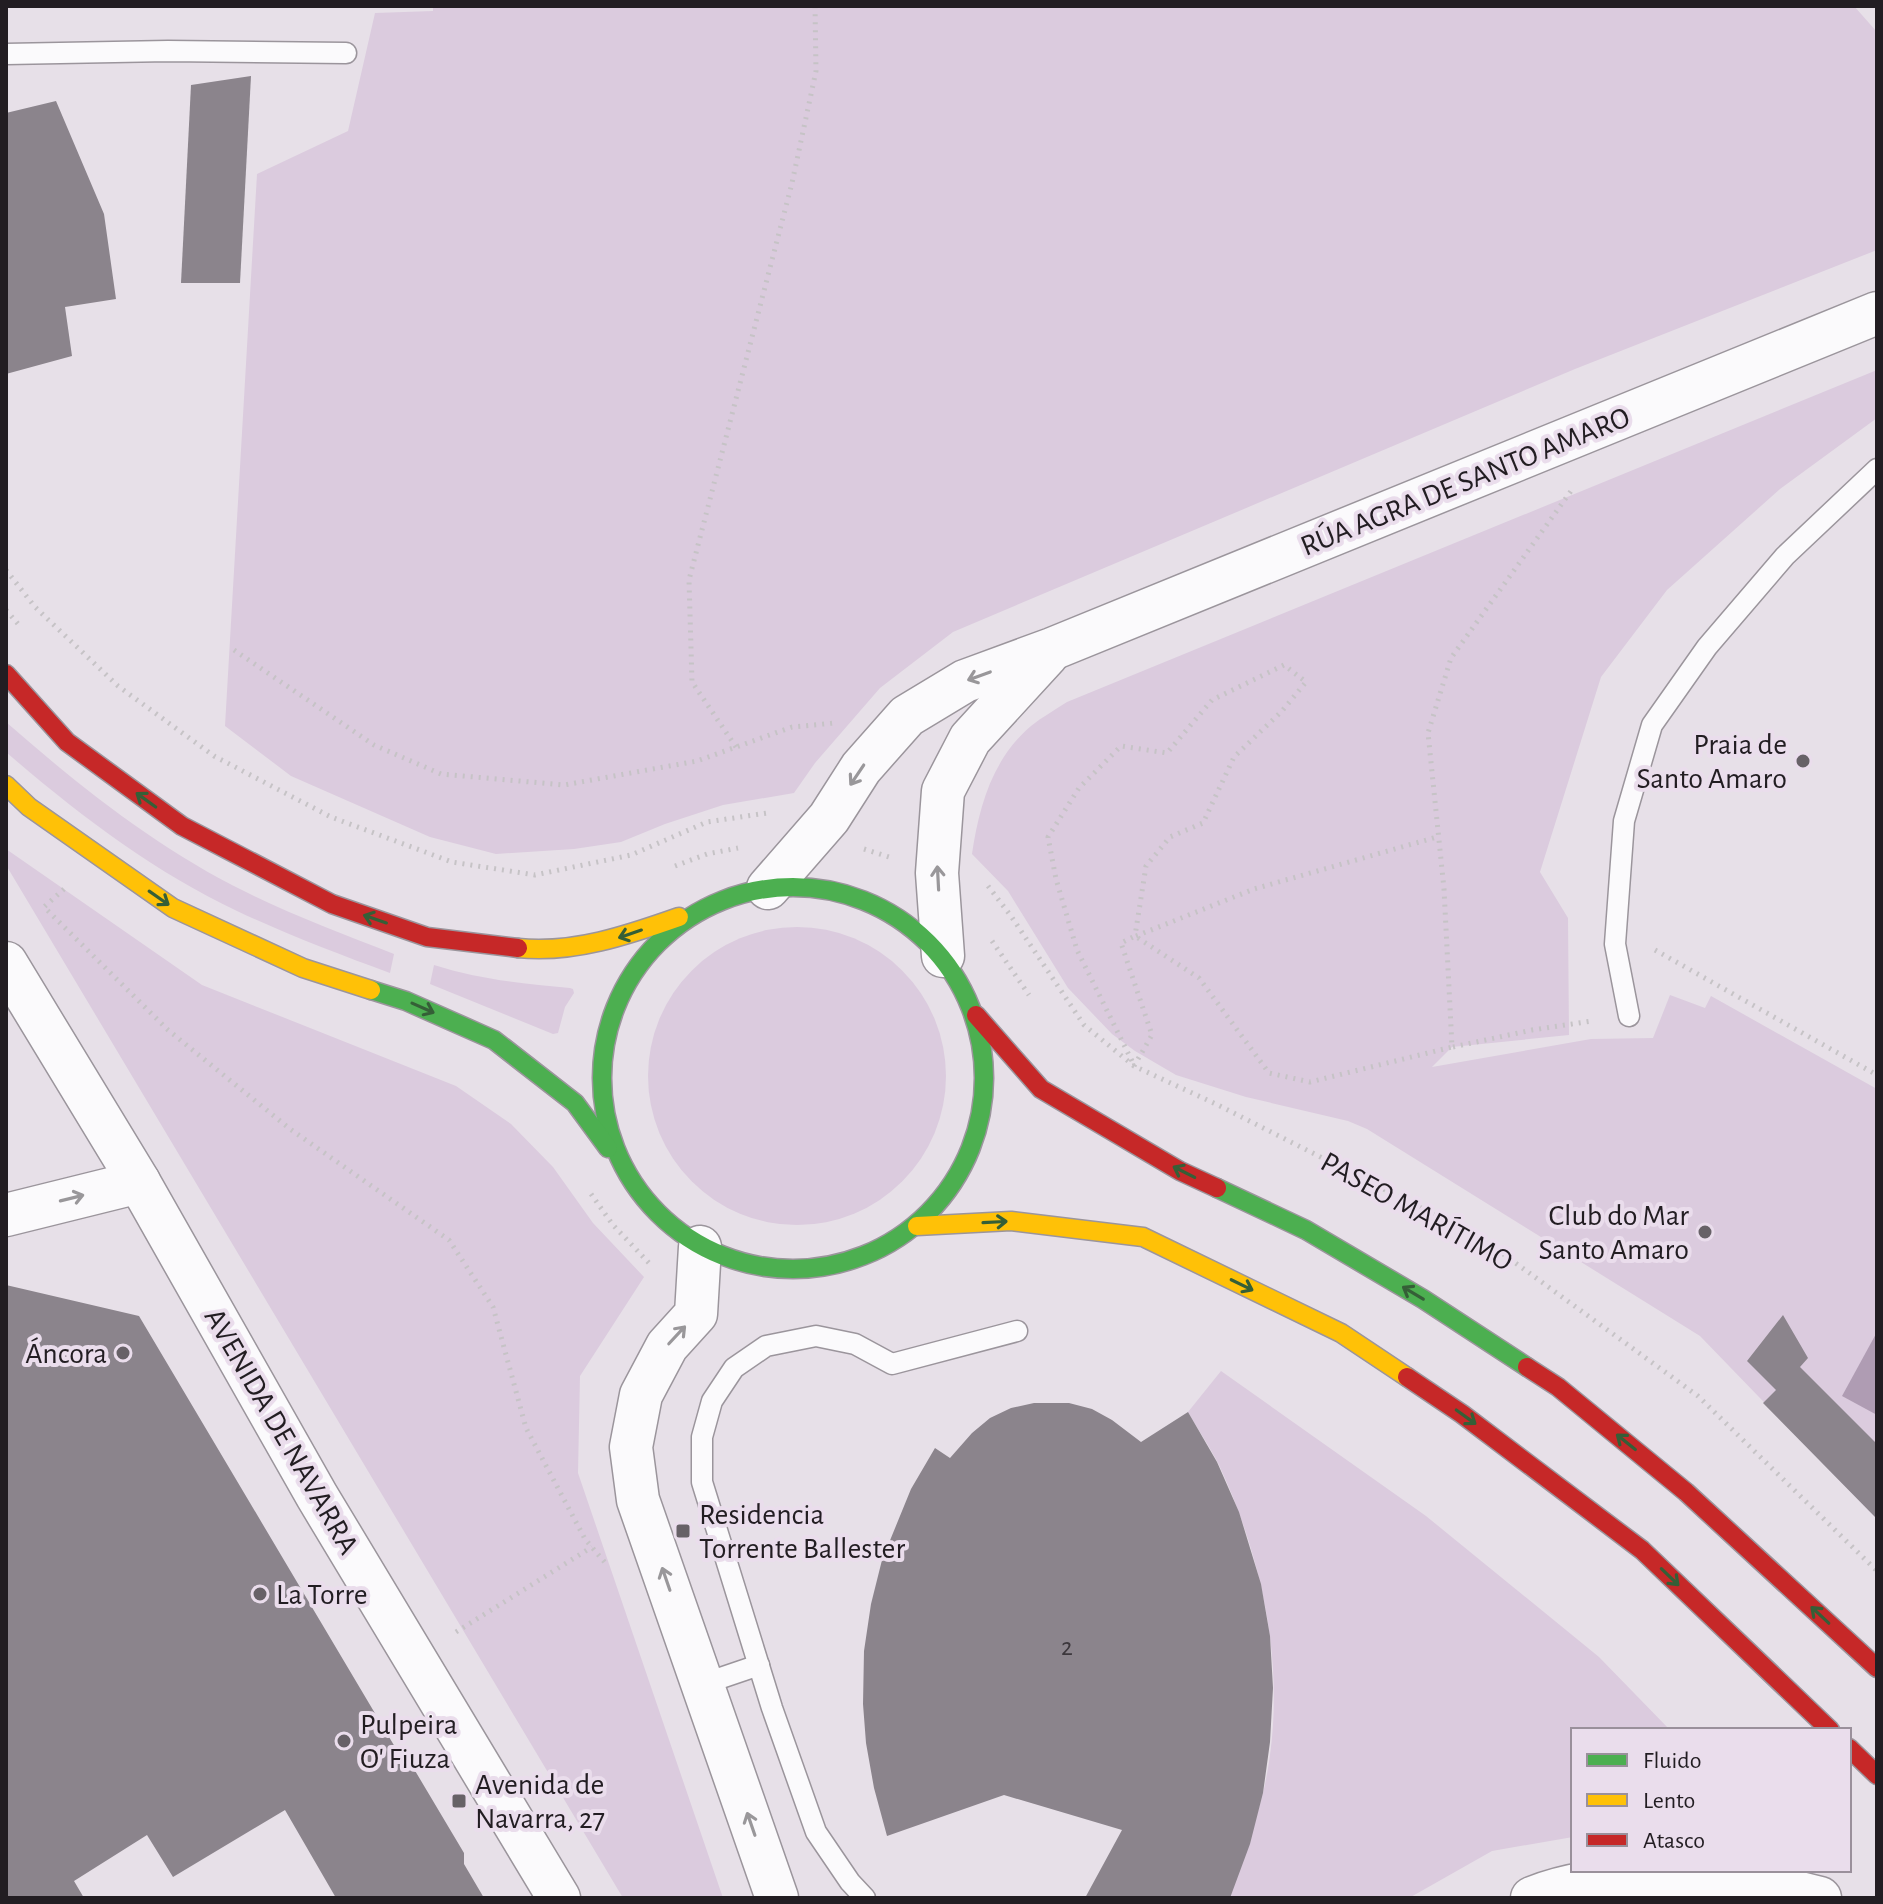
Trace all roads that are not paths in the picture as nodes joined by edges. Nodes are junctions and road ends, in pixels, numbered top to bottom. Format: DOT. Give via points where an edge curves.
graph roads {
  1 [pos="346,53"];
  2 [pos="6,54"];
  3 [pos="1877,313"];
  4 [pos="1877,469"];
  5 [pos="1052,649"];
  6 [pos="6,674"];
  7 [pos="6,785"];
  8 [pos="768,888"];
  9 [pos="704,908"];
  10 [pos="943,956"];
  11 [pos="6,963"];
  12 [pos="974,1012"];
  13 [pos="1629,1016"];
  14 [pos="622,1167"];
  15 [pos="139,1182"];
  16 [pos="6,1215"];
  17 [pos="917,1226"];
  18 [pos="700,1247"];
  19 [pos="1017,1331"];
  20 [pos="759,1665"];
  21 [pos="1877,1668"];
  22 [pos="703,1684"];
  23 [pos="1828,1728"];
  24 [pos="1851,1750"];
  25 [pos="1877,1775"];
  26 [pos="559,1898"];
  27 [pos="777,1898"];
  28 [pos="865,1898"];
  29 [pos="1532,1898"];
  30 [pos="1820,1898"];
  1 -- 2 [label="lane"];
  3 -- 5 [label="street, RÚA AGRA DE SANTO AMARO"];
  4 -- 13 [label="lane" via="1785,556 1707,647 1652,725 1624,821 1615,944"];
  5 -- 8 [label="street, RÚA AGRA DE SANTO AMARO, one-way" via="965,681 907,716"];
  10 -- 5 [label="street, RÚA AGRA DE SANTO AMARO, one-way" via="937,873 943,791 970,739"];
  9 -- 6 [label="main road, one-way" via="615,939 537,950 427,937 332,904 182,826 67,742"];
  7 -- 14 [label="main road, one-way" via="29,807 173,908 303,968 406,1001 494,1040 575,1103"];
  8 -- 9 [label="main road"];
  8 -- 10 [label="main road" via="833,890 882,909"];
  9 -- 14 [label="main road" via="656,944 621,992 607,1035 603,1110"];
  10 -- 12 [label="main road"];
  11 -- 15 [label="street, AVENIDA DE NAVARRA"];
  12 -- 17 [label="main road" via="986,1070 980,1128 956,1182"];
  21 -- 12 [label="main road, one-way" via="1686,1492 1558,1387 1306,1230 1180,1171 1041,1089"];
  14 -- 18 [label="main road" via="655,1212"];
  16 -- 15 [label="street, one-way"];
  15 -- 26 [label="street, AVENIDA DE NAVARRA" via="317,1496"];
  17 -- 18 [label="main road" via="867,1256 812,1270 755,1267"];
  17 -- 23 [label="main road, one-way" via="1011,1221 1143,1237 1341,1333 1462,1414 1642,1550"];
  22 -- 18 [label="street, one-way" via="638,1500 631,1447 641,1395 667,1346 696,1314"];
  19 -- 20 [label="lane" via="892,1364 855,1344 816,1336 766,1346 734,1368 712,1401 702,1437 702,1482"];
  20 -- 22 [label="lane"];
  20 -- 28 [label="lane" via="816,1832"];
  27 -- 22 [label="street, one-way"];
  24 -- 25 [label="main road"];
  29 -- 30 [label="street" via="1617,1880 1713,1880"];
}
